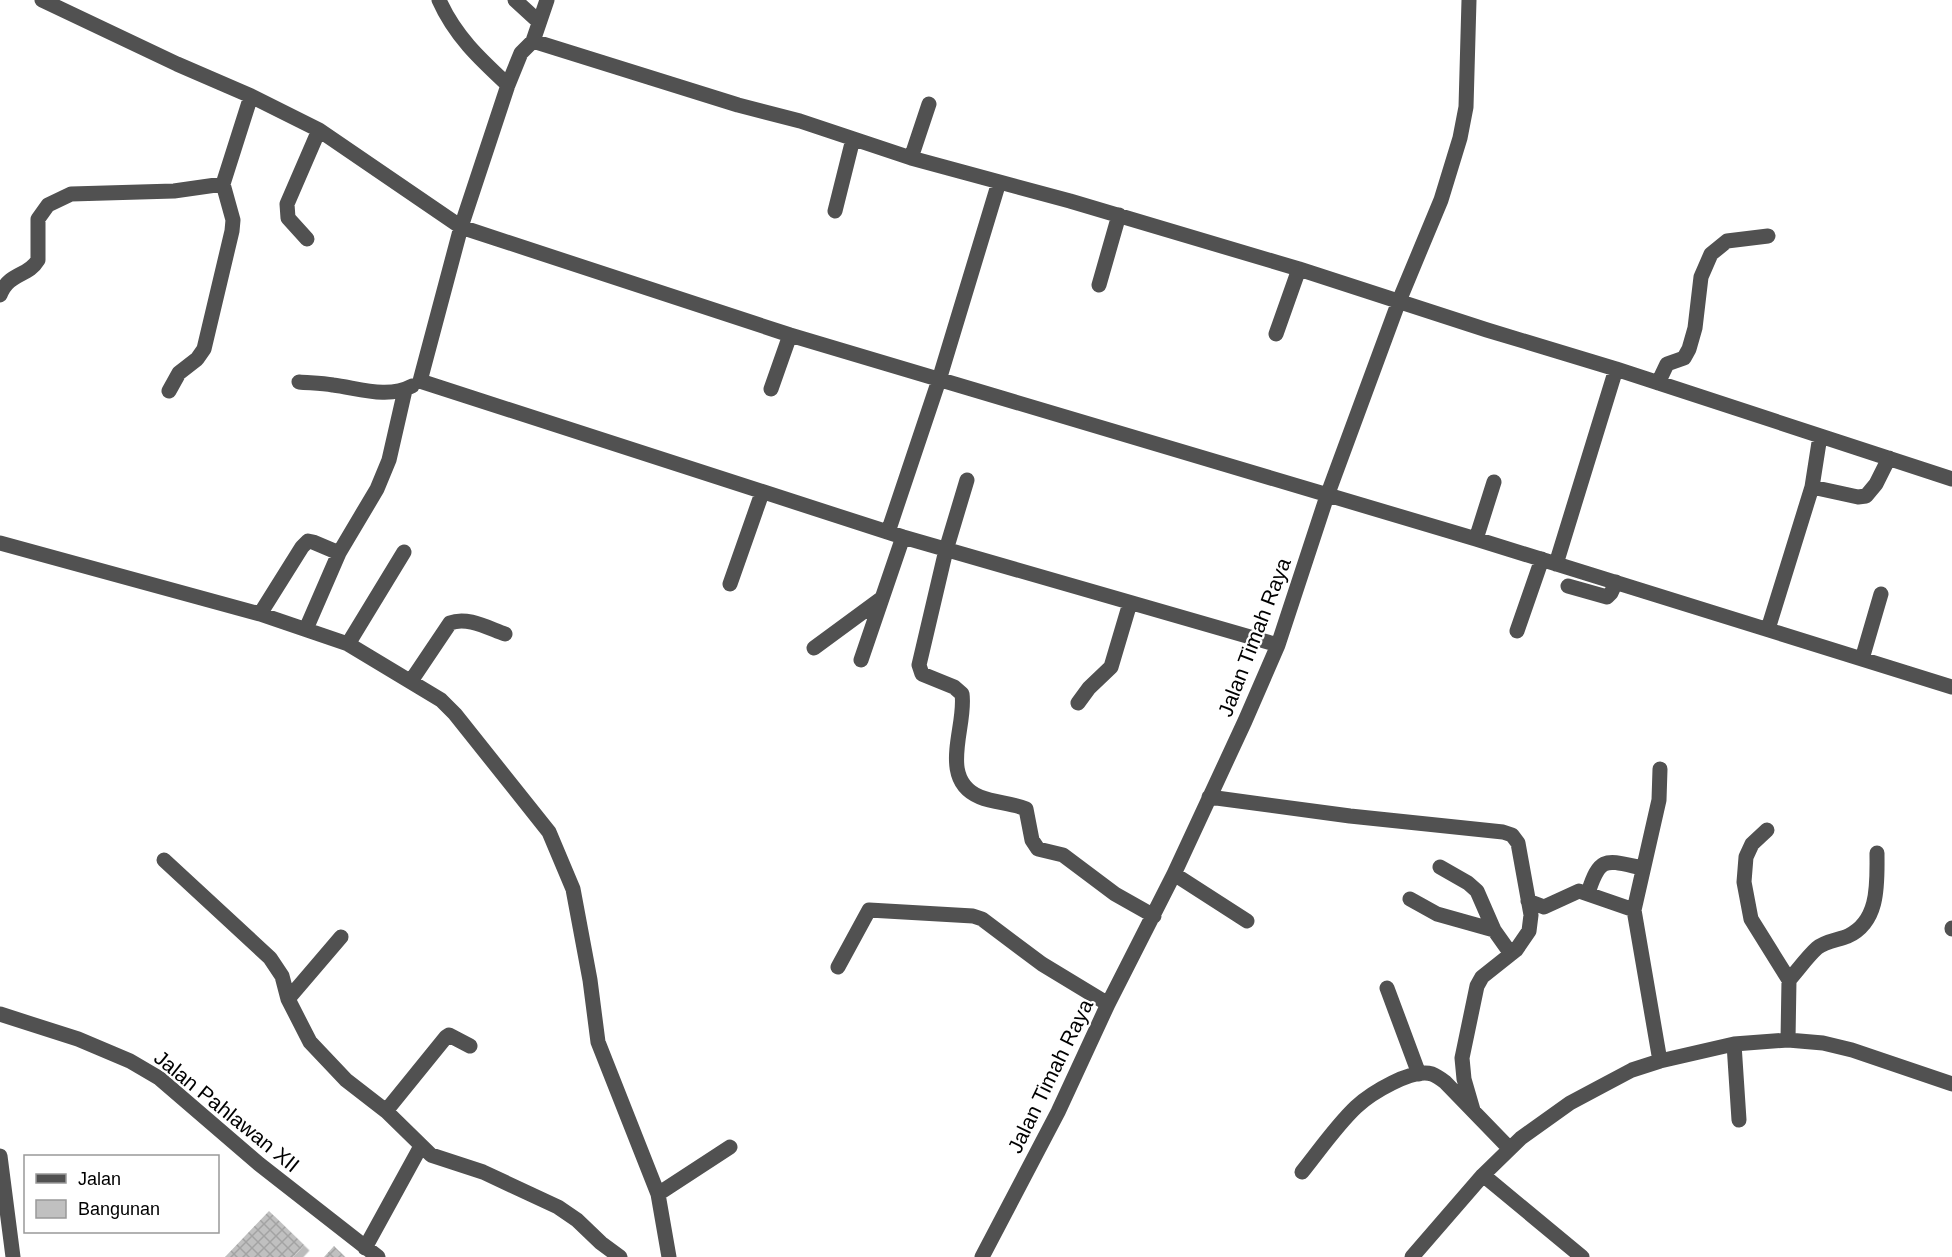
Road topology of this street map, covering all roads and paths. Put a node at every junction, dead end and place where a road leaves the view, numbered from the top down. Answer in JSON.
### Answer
{"nodes":[{"id":1,"x":42,"y":0,"type":"edge"},
{"id":2,"x":439,"y":0,"type":"edge"},
{"id":3,"x":515,"y":0,"type":"edge"},
{"id":4,"x":547,"y":0,"type":"edge"},
{"id":5,"x":1469,"y":0,"type":"edge"},
{"id":6,"x":539,"y":22,"type":"junction"},
{"id":7,"x":532,"y":41,"type":"junction"},
{"id":8,"x":508,"y":85,"type":"junction"},
{"id":9,"x":251,"y":96,"type":"junction"},
{"id":10,"x":929,"y":104,"type":"dead end"},
{"id":11,"x":319,"y":130,"type":"junction"},
{"id":12,"x":853,"y":139,"type":"junction"},
{"id":13,"x":911,"y":158,"type":"junction"},
{"id":14,"x":999,"y":182,"type":"junction"},
{"id":15,"x":223,"y":184,"type":"junction"},
{"id":16,"x":835,"y":211,"type":"dead end"},
{"id":17,"x":1119,"y":215,"type":"junction"},
{"id":18,"x":461,"y":227,"type":"junction"},
{"id":19,"x":1768,"y":236,"type":"dead end"},
{"id":20,"x":307,"y":240,"type":"dead end"},
{"id":21,"x":1299,"y":269,"type":"junction"},
{"id":22,"x":1099,"y":285,"type":"dead end"},
{"id":23,"x":0,"y":295,"type":"edge"},
{"id":24,"x":1400,"y":301,"type":"junction"},
{"id":25,"x":1276,"y":334,"type":"dead end"},
{"id":26,"x":790,"y":335,"type":"junction"},
{"id":27,"x":1616,"y":369,"type":"junction"},
{"id":28,"x":939,"y":380,"type":"junction"},
{"id":29,"x":420,"y":381,"type":"junction"},
{"id":30,"x":299,"y":382,"type":"dead end"},
{"id":31,"x":1658,"y":383,"type":"junction"},
{"id":32,"x":771,"y":389,"type":"dead end"},
{"id":33,"x":405,"y":390,"type":"junction"},
{"id":34,"x":169,"y":391,"type":"dead end"},
{"id":35,"x":1820,"y":436,"type":"junction"},
{"id":36,"x":1889,"y":458,"type":"junction"},
{"id":37,"x":1952,"y":479,"type":"edge"},
{"id":38,"x":967,"y":480,"type":"dead end"},
{"id":39,"x":1494,"y":482,"type":"dead end"},
{"id":40,"x":1812,"y":488,"type":"junction"},
{"id":41,"x":762,"y":493,"type":"junction"},
{"id":42,"x":1327,"y":496,"type":"junction"},
{"id":43,"x":888,"y":532,"type":"junction"},
{"id":44,"x":903,"y":537,"type":"junction"},
{"id":45,"x":1476,"y":539,"type":"junction"},
{"id":46,"x":0,"y":543,"type":"edge"},
{"id":47,"x":946,"y":550,"type":"junction"},
{"id":48,"x":404,"y":552,"type":"dead end"},
{"id":49,"x":339,"y":553,"type":"junction"},
{"id":50,"x":1549,"y":562,"type":"junction"},
{"id":51,"x":1616,"y":582,"type":"junction"},
{"id":52,"x":730,"y":584,"type":"dead end"},
{"id":53,"x":1568,"y":586,"type":"dead end"},
{"id":54,"x":1881,"y":594,"type":"dead end"},
{"id":55,"x":882,"y":598,"type":"junction"},
{"id":56,"x":1130,"y":603,"type":"junction"},
{"id":57,"x":260,"y":614,"type":"junction"},
{"id":58,"x":306,"y":629,"type":"junction"},
{"id":59,"x":1768,"y":629,"type":"junction"},
{"id":60,"x":1517,"y":631,"type":"dead end"},
{"id":61,"x":505,"y":634,"type":"dead end"},
{"id":62,"x":348,"y":644,"type":"junction"},
{"id":63,"x":1278,"y":645,"type":"junction"},
{"id":64,"x":814,"y":648,"type":"dead end"},
{"id":65,"x":1862,"y":659,"type":"junction"},
{"id":66,"x":861,"y":660,"type":"dead end"},
{"id":67,"x":411,"y":681,"type":"junction"},
{"id":68,"x":1952,"y":687,"type":"edge"},
{"id":69,"x":1078,"y":703,"type":"dead end"},
{"id":70,"x":1660,"y":769,"type":"dead end"},
{"id":71,"x":1209,"y":797,"type":"junction"},
{"id":72,"x":1767,"y":830,"type":"dead end"},
{"id":73,"x":1877,"y":853,"type":"dead end"},
{"id":74,"x":164,"y":860,"type":"dead end"},
{"id":75,"x":1440,"y":867,"type":"dead end"},
{"id":76,"x":1642,"y":868,"type":"junction"},
{"id":77,"x":1174,"y":874,"type":"junction"},
{"id":78,"x":1588,"y":893,"type":"junction"},
{"id":79,"x":1410,"y":900,"type":"dead end"},
{"id":80,"x":1528,"y":901,"type":"junction"},
{"id":81,"x":1634,"y":910,"type":"junction"},
{"id":82,"x":1154,"y":916,"type":"junction"},
{"id":83,"x":1247,"y":921,"type":"dead end"},
{"id":84,"x":1494,"y":930,"type":"junction"},
{"id":85,"x":341,"y":937,"type":"dead end"},
{"id":86,"x":1511,"y":954,"type":"junction"},
{"id":87,"x":838,"y":967,"type":"dead end"},
{"id":88,"x":1789,"y":980,"type":"junction"},
{"id":89,"x":1387,"y":988,"type":"dead end"},
{"id":90,"x":288,"y":999,"type":"junction"},
{"id":91,"x":1108,"y":1004,"type":"junction"},
{"id":92,"x":0,"y":1014,"type":"edge"},
{"id":93,"x":1788,"y":1040,"type":"junction"},
{"id":94,"x":1734,"y":1044,"type":"junction"},
{"id":95,"x":470,"y":1047,"type":"dead end"},
{"id":96,"x":1660,"y":1061,"type":"junction"},
{"id":97,"x":1419,"y":1074,"type":"junction"},
{"id":98,"x":1952,"y":1084,"type":"edge"},
{"id":99,"x":1473,"y":1110,"type":"junction"},
{"id":100,"x":386,"y":1111,"type":"junction"},
{"id":101,"x":1739,"y":1120,"type":"dead end"},
{"id":102,"x":421,"y":1146,"type":"junction"},
{"id":103,"x":730,"y":1147,"type":"dead end"},
{"id":104,"x":1509,"y":1148,"type":"junction"},
{"id":105,"x":0,"y":1156,"type":"edge"},
{"id":106,"x":1302,"y":1172,"type":"dead end"},
{"id":107,"x":1483,"y":1175,"type":"junction"},
{"id":108,"x":658,"y":1194,"type":"junction"},
{"id":109,"x":365,"y":1248,"type":"junction"},
{"id":110,"x":13,"y":1257,"type":"edge"},
{"id":111,"x":378,"y":1257,"type":"edge"},
{"id":112,"x":620,"y":1257,"type":"edge"},
{"id":113,"x":669,"y":1257,"type":"edge"},
{"id":114,"x":982,"y":1257,"type":"edge"},
{"id":115,"x":1412,"y":1257,"type":"edge"},
{"id":116,"x":1582,"y":1257,"type":"edge"}],
"edges":[{"from":1,"to":9,"type":"street"},
{"from":2,"to":8,"type":"street"},
{"from":3,"to":6,"type":"street"},
{"from":4,"to":6,"type":"street"},
{"from":5,"to":24,"type":"street","name":"Jalan Timah Raya"},
{"from":6,"to":7,"type":"street"},
{"from":7,"to":8,"type":"street"},
{"from":7,"to":12,"type":"street"},
{"from":8,"to":18,"type":"street"},
{"from":9,"to":11,"type":"street"},
{"from":9,"to":15,"type":"street"},
{"from":10,"to":13,"type":"street"},
{"from":11,"to":18,"type":"street"},
{"from":11,"to":20,"type":"street"},
{"from":12,"to":13,"type":"street"},
{"from":12,"to":16,"type":"street"},
{"from":13,"to":14,"type":"street"},
{"from":14,"to":17,"type":"street"},
{"from":14,"to":28,"type":"street"},
{"from":15,"to":23,"type":"street"},
{"from":15,"to":34,"type":"street"},
{"from":17,"to":21,"type":"street"},
{"from":17,"to":22,"type":"street"},
{"from":18,"to":26,"type":"street"},
{"from":18,"to":29,"type":"street"},
{"from":19,"to":31,"type":"street"},
{"from":21,"to":24,"type":"street"},
{"from":21,"to":25,"type":"street"},
{"from":24,"to":27,"type":"street"},
{"from":24,"to":42,"type":"street","name":"Jalan Timah Raya"},
{"from":26,"to":28,"type":"street"},
{"from":26,"to":32,"type":"street"},
{"from":27,"to":31,"type":"street"},
{"from":27,"to":50,"type":"street"},
{"from":28,"to":42,"type":"street"},
{"from":28,"to":43,"type":"street"},
{"from":29,"to":33,"type":"street"},
{"from":29,"to":41,"type":"street"},
{"from":30,"to":33,"type":"street"},
{"from":31,"to":35,"type":"street"},
{"from":33,"to":49,"type":"street"},
{"from":35,"to":36,"type":"street"},
{"from":35,"to":40,"type":"street"},
{"from":36,"to":37,"type":"street"},
{"from":36,"to":40,"type":"street"},
{"from":38,"to":47,"type":"street"},
{"from":39,"to":45,"type":"street"},
{"from":40,"to":59,"type":"street"},
{"from":41,"to":43,"type":"street"},
{"from":41,"to":52,"type":"street"},
{"from":42,"to":45,"type":"street"},
{"from":42,"to":63,"type":"street","name":"Jalan Timah Raya"},
{"from":43,"to":44,"type":"street"},
{"from":44,"to":47,"type":"street"},
{"from":44,"to":55,"type":"street"},
{"from":45,"to":50,"type":"street"},
{"from":46,"to":57,"type":"street"},
{"from":47,"to":56,"type":"street"},
{"from":47,"to":82,"type":"street"},
{"from":48,"to":62,"type":"street"},
{"from":49,"to":57,"type":"street"},
{"from":49,"to":58,"type":"street"},
{"from":50,"to":51,"type":"street"},
{"from":50,"to":60,"type":"street"},
{"from":51,"to":53,"type":"street"},
{"from":51,"to":59,"type":"street"},
{"from":54,"to":65,"type":"street"},
{"from":55,"to":64,"type":"street"},
{"from":55,"to":66,"type":"street"},
{"from":56,"to":63,"type":"street"},
{"from":56,"to":69,"type":"street"},
{"from":57,"to":58,"type":"street"},
{"from":58,"to":62,"type":"street"},
{"from":59,"to":65,"type":"street"},
{"from":61,"to":67,"type":"street"},
{"from":62,"to":67,"type":"street"},
{"from":63,"to":71,"type":"street","name":"Jalan Timah Raya"},
{"from":65,"to":68,"type":"street"},
{"from":67,"to":108,"type":"street"},
{"from":70,"to":76,"type":"street"},
{"from":71,"to":77,"type":"street","name":"Jalan Timah Raya"},
{"from":71,"to":80,"type":"street"},
{"from":72,"to":88,"type":"street"},
{"from":73,"to":88,"type":"street"},
{"from":74,"to":90,"type":"street"},
{"from":75,"to":84,"type":"street"},
{"from":76,"to":78,"type":"street"},
{"from":76,"to":81,"type":"street"},
{"from":77,"to":82,"type":"street","name":"Jalan Timah Raya"},
{"from":77,"to":83,"type":"street"},
{"from":78,"to":80,"type":"street"},
{"from":78,"to":81,"type":"street"},
{"from":79,"to":84,"type":"street"},
{"from":80,"to":86,"type":"street"},
{"from":81,"to":96,"type":"street"},
{"from":82,"to":91,"type":"street","name":"Jalan Timah Raya"},
{"from":84,"to":86,"type":"street"},
{"from":85,"to":90,"type":"street"},
{"from":86,"to":99,"type":"street"},
{"from":87,"to":91,"type":"street"},
{"from":88,"to":93,"type":"street"},
{"from":89,"to":97,"type":"street"},
{"from":90,"to":100,"type":"street"},
{"from":91,"to":114,"type":"street","name":"Jalan Timah Raya"},
{"from":92,"to":109,"type":"street","name":"Jalan Pahlawan XII"},
{"from":93,"to":94,"type":"street"},
{"from":93,"to":98,"type":"street"},
{"from":94,"to":96,"type":"street"},
{"from":94,"to":101,"type":"street"},
{"from":95,"to":100,"type":"street"},
{"from":96,"to":104,"type":"street"},
{"from":97,"to":99,"type":"street"},
{"from":97,"to":106,"type":"street"},
{"from":99,"to":104,"type":"street"},
{"from":100,"to":102,"type":"street"},
{"from":102,"to":109,"type":"street"},
{"from":102,"to":112,"type":"street"},
{"from":103,"to":108,"type":"street"},
{"from":104,"to":107,"type":"street"},
{"from":105,"to":110,"type":"street"},
{"from":107,"to":115,"type":"street"},
{"from":107,"to":116,"type":"street"},
{"from":108,"to":113,"type":"street"},
{"from":109,"to":111,"type":"street","name":"Jalan Pahlawan XII"}]}
